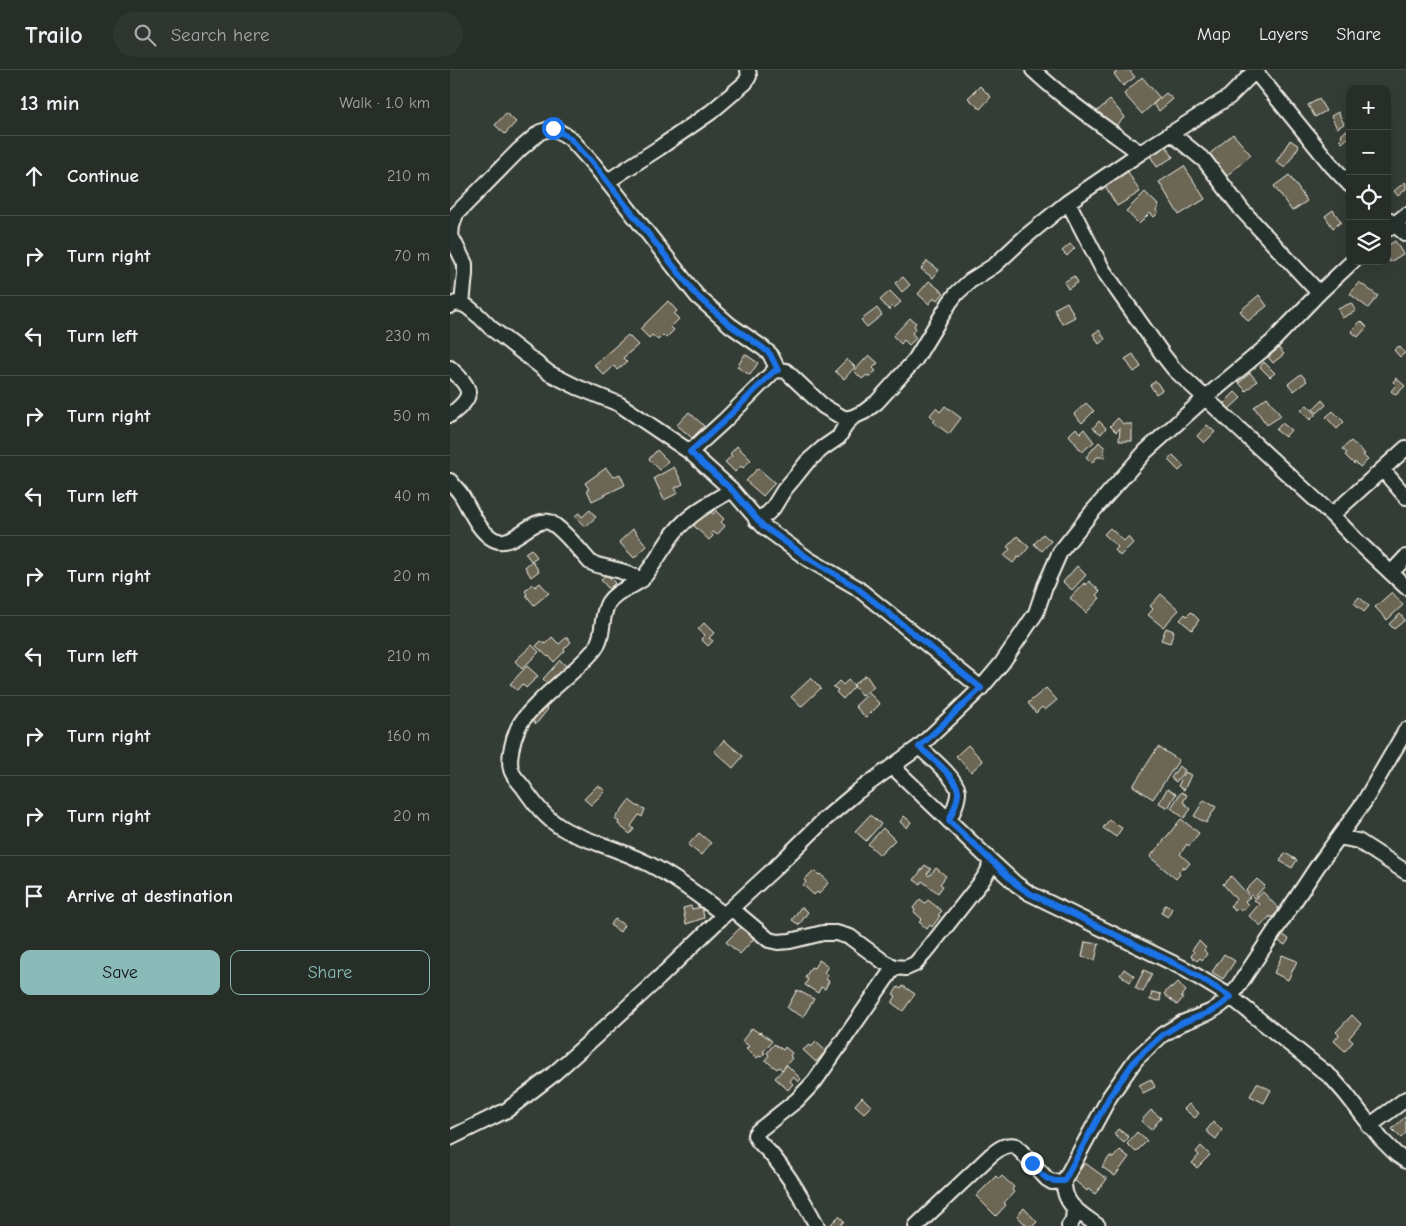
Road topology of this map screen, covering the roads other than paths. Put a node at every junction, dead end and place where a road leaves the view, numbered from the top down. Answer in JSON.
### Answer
{"nodes":[{"id":1,"x":748,"y":70,"type":"edge"},
{"id":2,"x":1033,"y":70,"type":"edge"},
{"id":3,"x":1255,"y":71,"type":"edge"},
{"id":4,"x":1171,"y":133,"type":"junction"},
{"id":5,"x":1140,"y":153,"type":"junction"},
{"id":6,"x":608,"y":181,"type":"junction"},
{"id":7,"x":1346,"y":181,"type":"edge"},
{"id":8,"x":1068,"y":202,"type":"junction"},
{"id":9,"x":1406,"y":215,"type":"edge"},
{"id":10,"x":1391,"y":223,"type":"edge"},
{"id":11,"x":1391,"y":225,"type":"edge"},
{"id":12,"x":1406,"y":234,"type":"edge"},
{"id":13,"x":1349,"y":265,"type":"edge"},
{"id":14,"x":1319,"y":293,"type":"junction"},
{"id":15,"x":456,"y":305,"type":"edge"},
{"id":16,"x":450,"y":368,"type":"edge"},
{"id":17,"x":778,"y":370,"type":"junction"},
{"id":18,"x":1206,"y":398,"type":"junction"},
{"id":19,"x":450,"y":415,"type":"edge"},
{"id":20,"x":854,"y":417,"type":"junction"},
{"id":21,"x":1406,"y":448,"type":"edge"},
{"id":22,"x":690,"y":452,"type":"junction"},
{"id":23,"x":1382,"y":470,"type":"junction"},
{"id":24,"x":450,"y":481,"type":"edge"},
{"id":25,"x":732,"y":490,"type":"junction"},
{"id":26,"x":1406,"y":497,"type":"edge"},
{"id":27,"x":1332,"y":515,"type":"junction"},
{"id":28,"x":756,"y":520,"type":"junction"},
{"id":29,"x":1406,"y":557,"type":"edge"},
{"id":30,"x":1391,"y":573,"type":"junction"},
{"id":31,"x":642,"y":580,"type":"junction"},
{"id":32,"x":1406,"y":587,"type":"edge"},
{"id":33,"x":981,"y":688,"type":"junction"},
{"id":34,"x":1406,"y":730,"type":"edge"},
{"id":35,"x":919,"y":747,"type":"junction"},
{"id":36,"x":892,"y":767,"type":"junction"},
{"id":37,"x":949,"y":821,"type":"junction"},
{"id":38,"x":1351,"y":821,"type":"junction"},
{"id":39,"x":1339,"y":837,"type":"junction"},
{"id":40,"x":1358,"y":841,"type":"junction"},
{"id":41,"x":990,"y":860,"type":"junction"},
{"id":42,"x":1406,"y":872,"type":"edge"},
{"id":43,"x":728,"y":912,"type":"junction"},
{"id":44,"x":894,"y":968,"type":"junction"},
{"id":45,"x":1231,"y":997,"type":"junction"},
{"id":46,"x":1406,"y":1099,"type":"edge"},
{"id":47,"x":1370,"y":1126,"type":"junction"},
{"id":48,"x":451,"y":1138,"type":"edge"},
{"id":49,"x":1406,"y":1161,"type":"edge"},
{"id":50,"x":1064,"y":1181,"type":"junction"},
{"id":51,"x":1074,"y":1209,"type":"junction"},
{"id":52,"x":817,"y":1226,"type":"edge"},
{"id":53,"x":916,"y":1226,"type":"edge"},
{"id":54,"x":1069,"y":1226,"type":"edge"},
{"id":55,"x":1098,"y":1226,"type":"edge"}],
"edges":[{"from":1,"to":6,"type":"street"},
{"from":2,"to":5,"type":"street"},
{"from":3,"to":4,"type":"street"},
{"from":3,"to":7,"type":"street"},
{"from":4,"to":5,"type":"street"},
{"from":4,"to":14,"type":"street"},
{"from":5,"to":8,"type":"street"},
{"from":6,"to":15,"type":"street"},
{"from":6,"to":17,"type":"street"},
{"from":8,"to":18,"type":"street"},
{"from":8,"to":20,"type":"street"},
{"from":9,"to":10,"type":"street"},
{"from":11,"to":12,"type":"street"},
{"from":13,"to":14,"type":"street"},
{"from":14,"to":18,"type":"street"},
{"from":15,"to":22,"type":"street"},
{"from":16,"to":19,"type":"street"},
{"from":17,"to":20,"type":"street"},
{"from":17,"to":22,"type":"street"},
{"from":18,"to":27,"type":"street"},
{"from":18,"to":33,"type":"street"},
{"from":20,"to":28,"type":"street"},
{"from":21,"to":23,"type":"street"},
{"from":22,"to":25,"type":"street"},
{"from":23,"to":26,"type":"street"},
{"from":23,"to":27,"type":"street"},
{"from":24,"to":31,"type":"street"},
{"from":25,"to":28,"type":"street"},
{"from":25,"to":31,"type":"street"},
{"from":27,"to":30,"type":"street"},
{"from":28,"to":33,"type":"street"},
{"from":29,"to":30,"type":"street"},
{"from":30,"to":32,"type":"street"},
{"from":31,"to":43,"type":"street"},
{"from":33,"to":35,"type":"street"},
{"from":34,"to":38,"type":"street"},
{"from":35,"to":36,"type":"street"},
{"from":35,"to":37,"type":"street"},
{"from":36,"to":37,"type":"street"},
{"from":36,"to":43,"type":"street"},
{"from":37,"to":41,"type":"street"},
{"from":38,"to":39,"type":"street"},
{"from":38,"to":40,"type":"street"},
{"from":39,"to":40,"type":"street"},
{"from":39,"to":45,"type":"street"},
{"from":40,"to":42,"type":"street"},
{"from":41,"to":44,"type":"street"},
{"from":41,"to":45,"type":"street"},
{"from":43,"to":44,"type":"street"},
{"from":43,"to":48,"type":"street"},
{"from":44,"to":52,"type":"street"},
{"from":45,"to":47,"type":"street"},
{"from":45,"to":50,"type":"street"},
{"from":46,"to":47,"type":"street"},
{"from":47,"to":49,"type":"street"},
{"from":50,"to":51,"type":"street"},
{"from":50,"to":53,"type":"street"},
{"from":51,"to":54,"type":"street"},
{"from":51,"to":55,"type":"street"}]}
